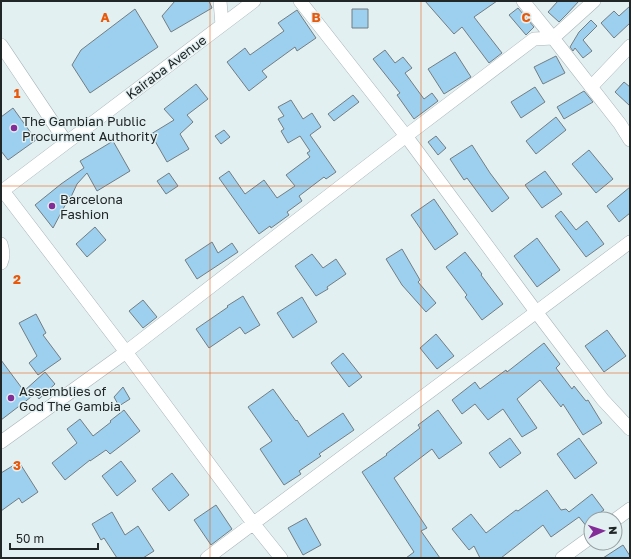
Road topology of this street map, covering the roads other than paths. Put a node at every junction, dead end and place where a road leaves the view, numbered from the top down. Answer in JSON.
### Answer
{"nodes":[{"id":1,"x":220,"y":1,"type":"edge"},
{"id":2,"x":254,"y":1,"type":"edge"},
{"id":3,"x":300,"y":1,"type":"edge"},
{"id":4,"x":522,"y":1,"type":"edge"},
{"id":5,"x":594,"y":1,"type":"edge"},
{"id":6,"x":222,"y":25,"type":"junction"},
{"id":7,"x":553,"y":38,"type":"junction"},
{"id":8,"x":1,"y":45,"type":"edge"},
{"id":9,"x":630,"y":46,"type":"edge"},
{"id":10,"x":591,"y":87,"type":"junction"},
{"id":11,"x":406,"y":136,"type":"junction"},
{"id":12,"x":629,"y":136,"type":"edge"},
{"id":13,"x":66,"y":142,"type":"junction"},
{"id":14,"x":2,"y":191,"type":"edge"},
{"id":15,"x":630,"y":242,"type":"edge"},
{"id":16,"x":1,"y":244,"type":"edge"},
{"id":17,"x":1,"y":263,"type":"edge"},
{"id":18,"x":537,"y":312,"type":"junction"},
{"id":19,"x":126,"y":352,"type":"junction"},
{"id":20,"x":630,"y":429,"type":"edge"},
{"id":21,"x":1,"y":442,"type":"edge"},
{"id":22,"x":253,"y":523,"type":"junction"},
{"id":23,"x":583,"y":543,"type":"edge"},
{"id":24,"x":208,"y":558,"type":"edge"},
{"id":25,"x":280,"y":558,"type":"edge"},
{"id":26,"x":562,"y":558,"type":"edge"}],
"edges":[{"from":1,"to":6,"type":"street"},
{"from":2,"to":6,"type":"street","name":"Kairaba Avenue"},
{"from":3,"to":11,"type":"street"},
{"from":4,"to":7,"type":"street"},
{"from":5,"to":7,"type":"street"},
{"from":6,"to":13,"type":"street","name":"Kairaba Avenue"},
{"from":7,"to":10,"type":"street"},
{"from":7,"to":11,"type":"street"},
{"from":8,"to":13,"type":"street"},
{"from":9,"to":10,"type":"street"},
{"from":10,"to":12,"type":"street"},
{"from":11,"to":18,"type":"street"},
{"from":11,"to":19,"type":"street"},
{"from":13,"to":14,"type":"street","name":"Kairaba Avenue"},
{"from":14,"to":19,"type":"street"},
{"from":15,"to":18,"type":"street"},
{"from":16,"to":17,"type":"street"},
{"from":18,"to":20,"type":"street"},
{"from":18,"to":22,"type":"street"},
{"from":19,"to":21,"type":"street"},
{"from":19,"to":22,"type":"street"},
{"from":22,"to":24,"type":"street"},
{"from":22,"to":25,"type":"street"},
{"from":23,"to":26,"type":"street"}]}
